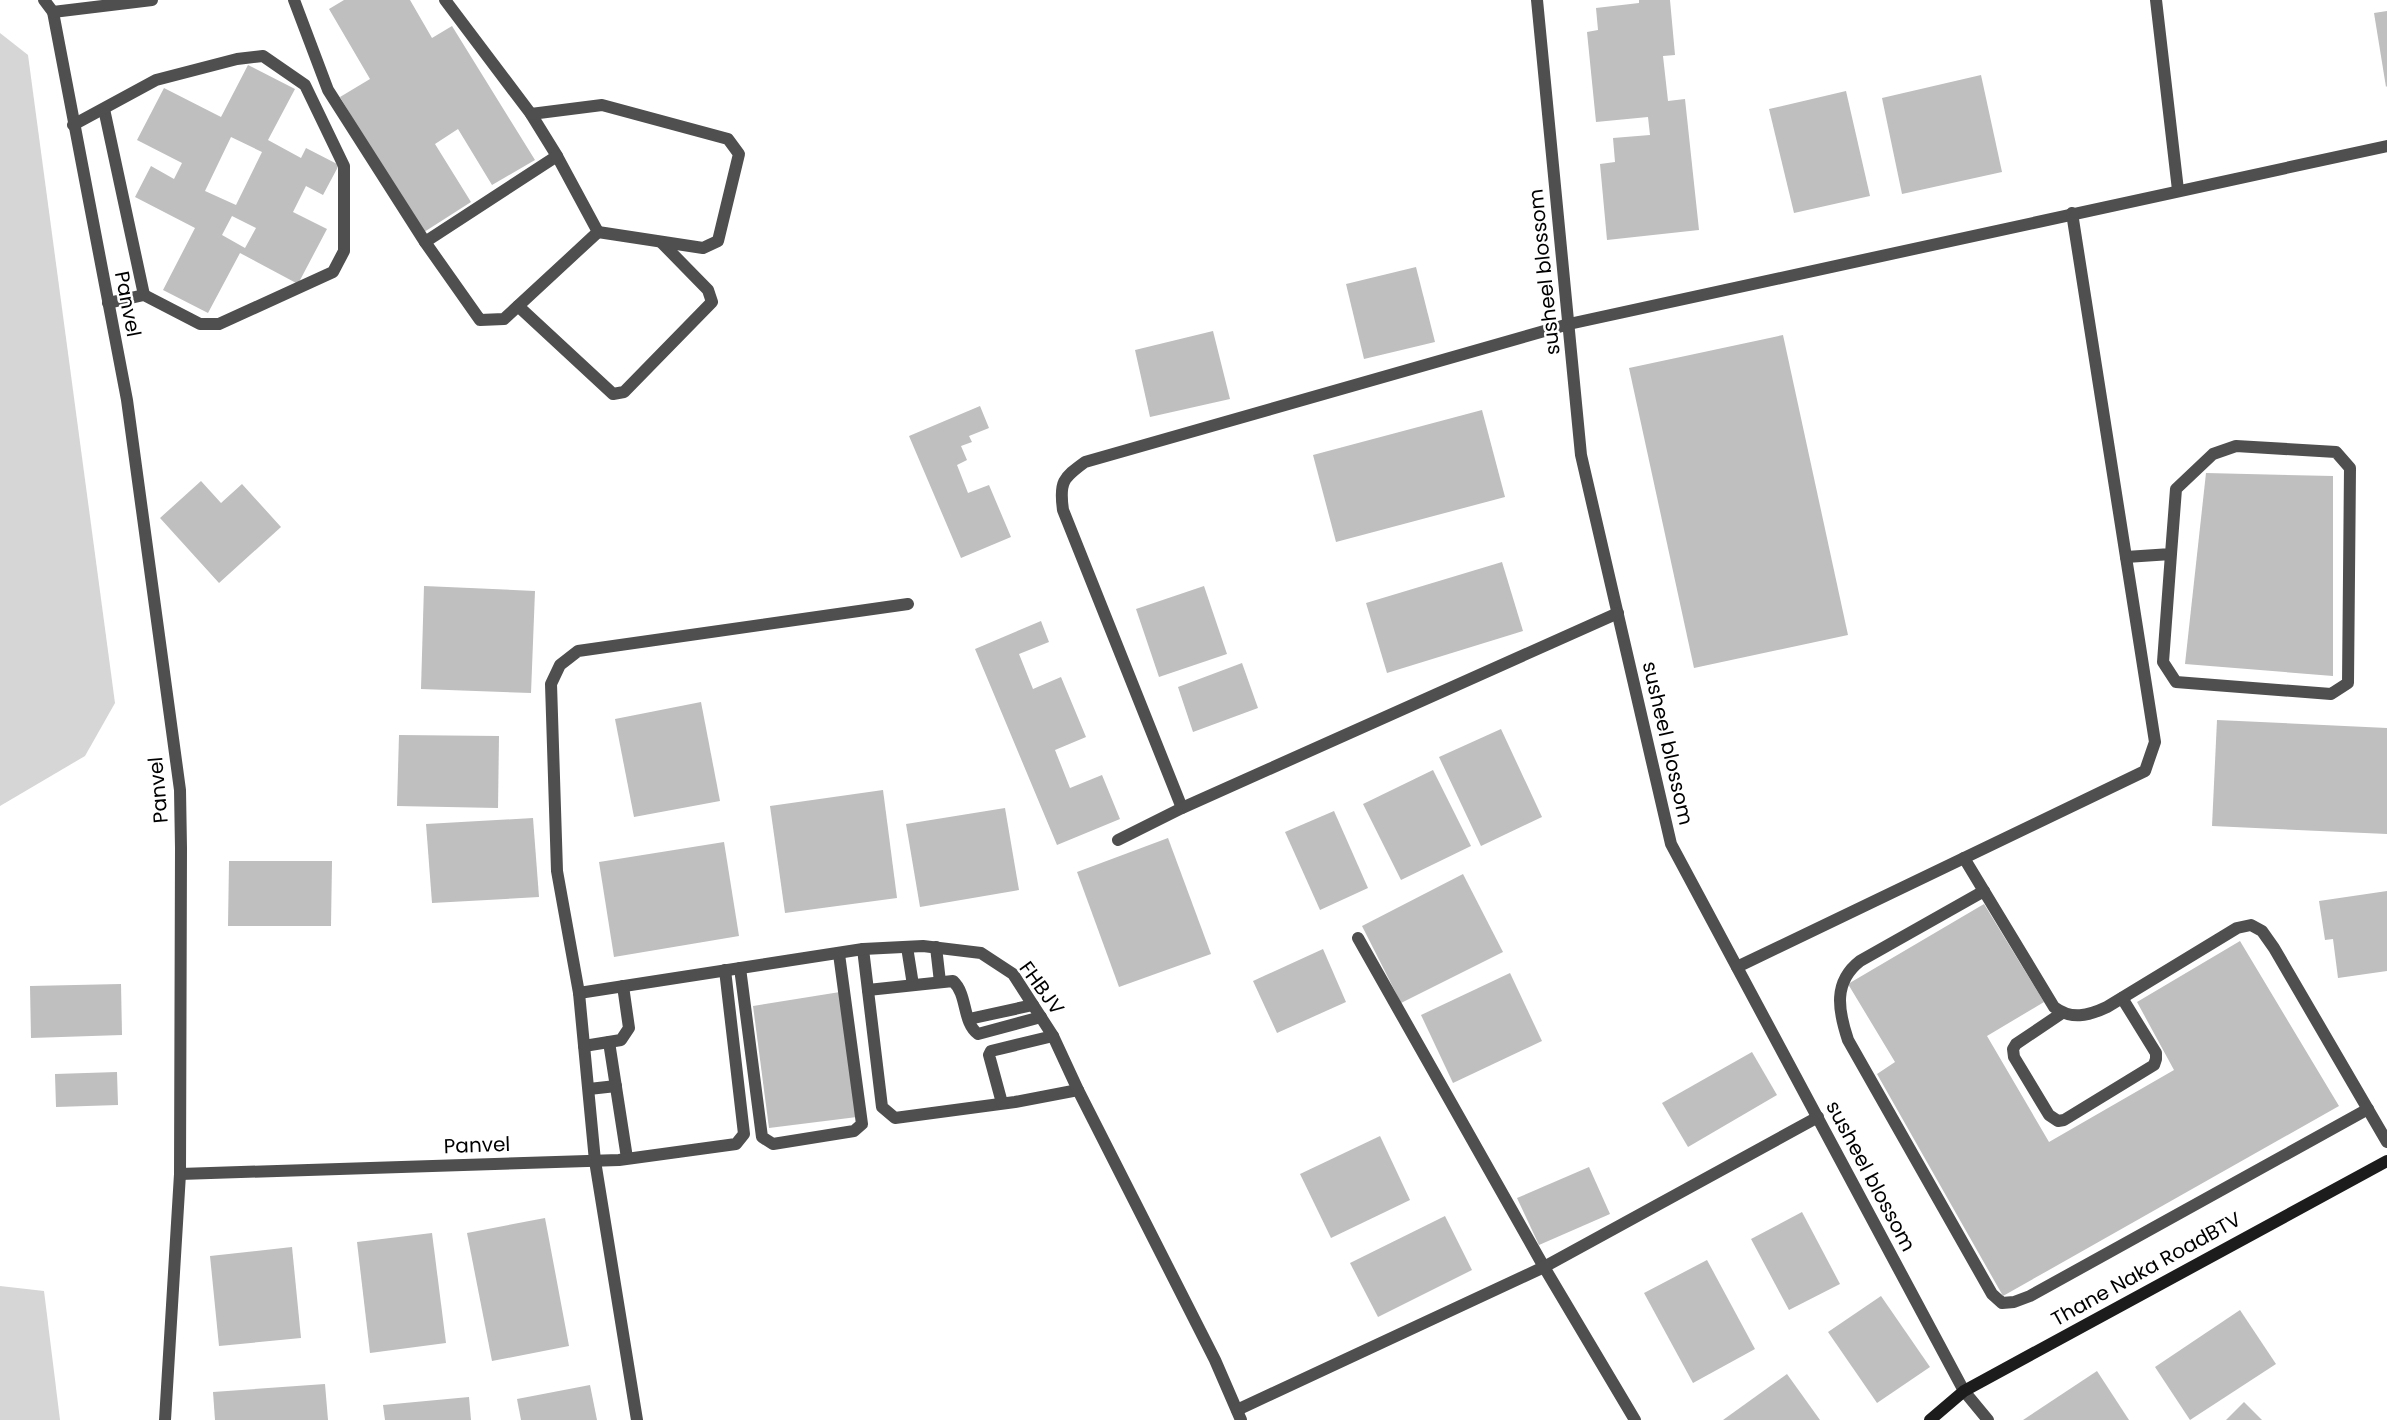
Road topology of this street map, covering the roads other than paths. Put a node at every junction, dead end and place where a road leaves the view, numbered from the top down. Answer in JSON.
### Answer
{"nodes":[{"id":1,"x":44,"y":0,"type":"edge"},
{"id":2,"x":152,"y":0,"type":"edge"},
{"id":3,"x":294,"y":0,"type":"edge"},
{"id":4,"x":445,"y":0,"type":"edge"},
{"id":5,"x":1537,"y":0,"type":"edge"},
{"id":6,"x":2156,"y":0,"type":"edge"},
{"id":7,"x":53,"y":12,"type":"junction"},
{"id":8,"x":104,"y":109,"type":"junction"},
{"id":9,"x":531,"y":114,"type":"junction"},
{"id":10,"x":73,"y":126,"type":"junction"},
{"id":11,"x":2387,"y":146,"type":"edge"},
{"id":12,"x":557,"y":156,"type":"junction"},
{"id":13,"x":2178,"y":190,"type":"junction"},
{"id":14,"x":2072,"y":213,"type":"junction"},
{"id":15,"x":598,"y":232,"type":"junction"},
{"id":16,"x":424,"y":242,"type":"junction"},
{"id":17,"x":661,"y":242,"type":"junction"},
{"id":18,"x":144,"y":295,"type":"junction"},
{"id":19,"x":108,"y":303,"type":"junction"},
{"id":20,"x":518,"y":306,"type":"junction"},
{"id":21,"x":1569,"y":324,"type":"junction"},
{"id":22,"x":2171,"y":554,"type":"junction"},
{"id":23,"x":2126,"y":557,"type":"junction"},
{"id":24,"x":908,"y":604,"type":"dead end"},
{"id":25,"x":1618,"y":613,"type":"junction"},
{"id":26,"x":1182,"y":808,"type":"junction"},
{"id":27,"x":1118,"y":840,"type":"dead end"},
{"id":28,"x":1964,"y":858,"type":"junction"},
{"id":29,"x":1984,"y":891,"type":"junction"},
{"id":30,"x":1358,"y":938,"type":"dead end"},
{"id":31,"x":907,"y":947,"type":"junction"},
{"id":32,"x":936,"y":947,"type":"junction"},
{"id":33,"x":863,"y":949,"type":"junction"},
{"id":34,"x":839,"y":954,"type":"junction"},
{"id":35,"x":1737,"y":966,"type":"junction"},
{"id":36,"x":740,"y":969,"type":"junction"},
{"id":37,"x":725,"y":970,"type":"junction"},
{"id":38,"x":939,"y":982,"type":"junction"},
{"id":39,"x":913,"y":985,"type":"junction"},
{"id":40,"x":623,"y":986,"type":"junction"},
{"id":41,"x":868,"y":990,"type":"junction"},
{"id":42,"x":579,"y":993,"type":"junction"},
{"id":43,"x":2122,"y":998,"type":"junction"},
{"id":44,"x":1033,"y":1005,"type":"junction"},
{"id":45,"x":2062,"y":1013,"type":"junction"},
{"id":46,"x":1041,"y":1017,"type":"junction"},
{"id":47,"x":969,"y":1019,"type":"junction"},
{"id":48,"x":1053,"y":1036,"type":"junction"},
{"id":49,"x":609,"y":1042,"type":"junction"},
{"id":50,"x":584,"y":1046,"type":"junction"},
{"id":51,"x":616,"y":1086,"type":"junction"},
{"id":52,"x":589,"y":1089,"type":"junction"},
{"id":53,"x":1078,"y":1090,"type":"junction"},
{"id":54,"x":1002,"y":1103,"type":"junction"},
{"id":55,"x":2368,"y":1109,"type":"junction"},
{"id":56,"x":1818,"y":1117,"type":"junction"},
{"id":57,"x":2387,"y":1142,"type":"edge"},
{"id":58,"x":627,"y":1158,"type":"junction"},
{"id":59,"x":595,"y":1161,"type":"junction"},
{"id":60,"x":2387,"y":1161,"type":"edge"},
{"id":61,"x":180,"y":1174,"type":"junction"},
{"id":62,"x":1544,"y":1267,"type":"junction"},
{"id":63,"x":1964,"y":1391,"type":"junction"},
{"id":64,"x":1239,"y":1415,"type":"edge"},
{"id":65,"x":165,"y":1420,"type":"edge"},
{"id":66,"x":637,"y":1420,"type":"edge"},
{"id":67,"x":1635,"y":1420,"type":"edge"},
{"id":68,"x":1930,"y":1420,"type":"edge"},
{"id":69,"x":1988,"y":1420,"type":"edge"}],
"edges":[{"from":1,"to":7,"type":"street","name":"Panvel"},
{"from":2,"to":7,"type":"street"},
{"from":3,"to":16,"type":"street"},
{"from":4,"to":9,"type":"street"},
{"from":5,"to":21,"type":"street","name":"susheel blossom"},
{"from":6,"to":13,"type":"street"},
{"from":7,"to":10,"type":"street","name":"Panvel"},
{"from":8,"to":10,"type":"street"},
{"from":8,"to":18,"type":"street"},
{"from":8,"to":18,"type":"street"},
{"from":9,"to":12,"type":"street"},
{"from":9,"to":17,"type":"street"},
{"from":10,"to":19,"type":"street","name":"Panvel"},
{"from":11,"to":13,"type":"street"},
{"from":12,"to":15,"type":"street"},
{"from":12,"to":16,"type":"street"},
{"from":13,"to":14,"type":"street"},
{"from":14,"to":21,"type":"street"},
{"from":14,"to":23,"type":"street"},
{"from":15,"to":17,"type":"street"},
{"from":15,"to":20,"type":"street"},
{"from":16,"to":20,"type":"street"},
{"from":17,"to":20,"type":"street"},
{"from":18,"to":19,"type":"street"},
{"from":19,"to":61,"type":"street","name":"Panvel"},
{"from":21,"to":25,"type":"street","name":"susheel blossom"},
{"from":21,"to":26,"type":"street"},
{"from":22,"to":22,"type":"street"},
{"from":22,"to":23,"type":"street"},
{"from":23,"to":28,"type":"street"},
{"from":24,"to":42,"type":"street"},
{"from":25,"to":26,"type":"street"},
{"from":25,"to":35,"type":"street","name":"susheel blossom"},
{"from":26,"to":27,"type":"street"},
{"from":28,"to":29,"type":"street"},
{"from":28,"to":35,"type":"street"},
{"from":29,"to":45,"type":"street"},
{"from":29,"to":55,"type":"street"},
{"from":30,"to":62,"type":"street"},
{"from":31,"to":32,"type":"street","name":"FHBJV"},
{"from":31,"to":33,"type":"street","name":"FHBJV"},
{"from":31,"to":39,"type":"street"},
{"from":32,"to":38,"type":"street"},
{"from":32,"to":44,"type":"street","name":"FHBJV"},
{"from":33,"to":34,"type":"street","name":"FHBJV"},
{"from":33,"to":41,"type":"street"},
{"from":34,"to":36,"type":"street","name":"FHBJV"},
{"from":34,"to":36,"type":"street"},
{"from":35,"to":56,"type":"street","name":"susheel blossom"},
{"from":36,"to":37,"type":"street","name":"FHBJV"},
{"from":37,"to":40,"type":"street","name":"FHBJV"},
{"from":37,"to":58,"type":"street","name":"Panvel"},
{"from":38,"to":39,"type":"street"},
{"from":38,"to":47,"type":"street"},
{"from":39,"to":41,"type":"street"},
{"from":40,"to":42,"type":"street","name":"FHBJV"},
{"from":40,"to":49,"type":"street"},
{"from":41,"to":54,"type":"street"},
{"from":42,"to":50,"type":"street"},
{"from":43,"to":45,"type":"street"},
{"from":43,"to":45,"type":"street"},
{"from":43,"to":55,"type":"street"},
{"from":44,"to":46,"type":"street","name":"FHBJV"},
{"from":44,"to":47,"type":"street"},
{"from":46,"to":47,"type":"street"},
{"from":46,"to":48,"type":"street","name":"FHBJV"},
{"from":48,"to":53,"type":"street","name":"FHBJV"},
{"from":48,"to":54,"type":"street"},
{"from":49,"to":50,"type":"street"},
{"from":49,"to":51,"type":"street"},
{"from":50,"to":52,"type":"street"},
{"from":51,"to":52,"type":"street"},
{"from":51,"to":58,"type":"street"},
{"from":52,"to":59,"type":"street"},
{"from":53,"to":54,"type":"street"},
{"from":53,"to":64,"type":"street","name":"FHBJV"},
{"from":55,"to":57,"type":"street"},
{"from":56,"to":62,"type":"street"},
{"from":56,"to":63,"type":"street","name":"susheel blossom"},
{"from":58,"to":59,"type":"street","name":"Panvel"},
{"from":59,"to":61,"type":"street","name":"Panvel"},
{"from":59,"to":66,"type":"street"},
{"from":60,"to":63,"type":"main road","name":"Thane Naka RoadBTV"},
{"from":61,"to":65,"type":"street"},
{"from":62,"to":64,"type":"street"},
{"from":62,"to":67,"type":"street"},
{"from":63,"to":68,"type":"main road","name":"Thane Naka RoadBTV"},
{"from":63,"to":69,"type":"street","name":"susheel blossom"}]}
